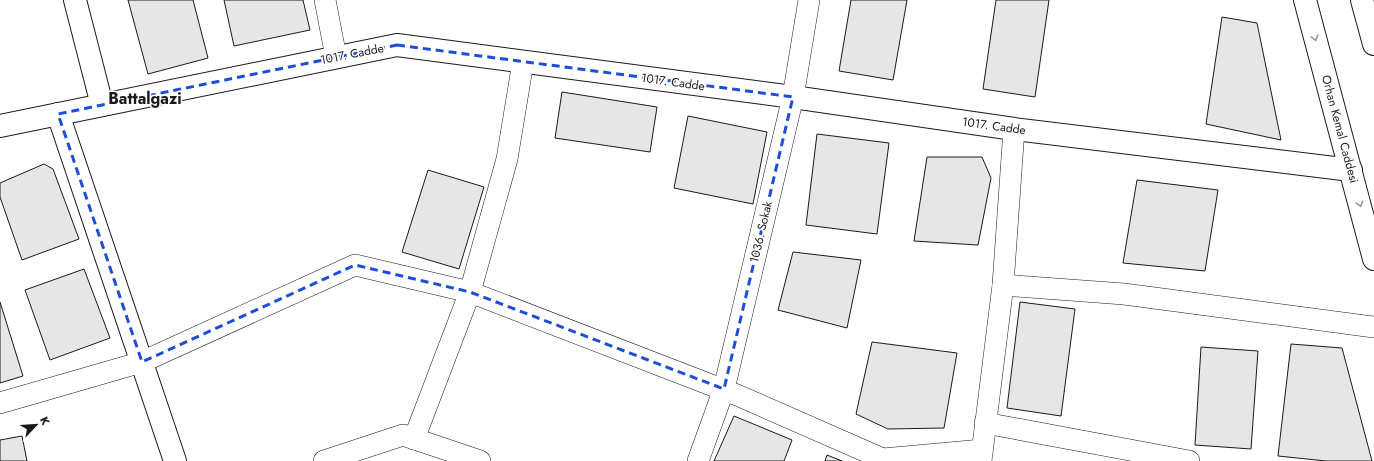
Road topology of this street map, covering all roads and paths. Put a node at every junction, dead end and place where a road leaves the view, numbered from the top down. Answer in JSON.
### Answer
{"nodes":[{"id":1,"x":75,"y":0,"type":"edge"},
{"id":2,"x":325,"y":0,"type":"edge"},
{"id":3,"x":809,"y":0,"type":"edge"},
{"id":4,"x":1305,"y":0,"type":"edge"},
{"id":5,"x":1363,"y":0,"type":"edge"},
{"id":6,"x":1374,"y":44,"type":"edge"},
{"id":7,"x":336,"y":57,"type":"junction"},
{"id":8,"x":523,"y":62,"type":"junction"},
{"id":9,"x":793,"y":97,"type":"junction"},
{"id":10,"x":102,"y":105,"type":"junction"},
{"id":11,"x":58,"y":114,"type":"junction"},
{"id":12,"x":0,"y":126,"type":"edge"},
{"id":13,"x":1014,"y":129,"type":"junction"},
{"id":14,"x":1351,"y":170,"type":"junction"},
{"id":15,"x":1374,"y":259,"type":"edge"},
{"id":16,"x":1003,"y":285,"type":"junction"},
{"id":17,"x":470,"y":292,"type":"junction"},
{"id":18,"x":1374,"y":327,"type":"edge"},
{"id":19,"x":142,"y":362,"type":"junction"},
{"id":20,"x":724,"y":389,"type":"junction"},
{"id":21,"x":0,"y":403,"type":"edge"},
{"id":22,"x":985,"y":424,"type":"junction"},
{"id":23,"x":414,"y":439,"type":"junction"},
{"id":24,"x":981,"y":456,"type":"edge"},
{"id":25,"x":176,"y":461,"type":"edge"},
{"id":26,"x":324,"y":461,"type":"edge"},
{"id":27,"x":480,"y":461,"type":"edge"},
{"id":28,"x":698,"y":461,"type":"edge"},
{"id":29,"x":1189,"y":461,"type":"edge"}],
"edges":[{"from":1,"to":10,"type":"street"},
{"from":2,"to":7,"type":"street"},
{"from":3,"to":9,"type":"street","name":"1036. Sokak"},
{"from":4,"to":14,"type":"street","name":"Orhan Kemal Caddesi","one_way":true},
{"from":5,"to":6,"type":"street"},
{"from":7,"to":8,"type":"street","name":"1017. Cadde"},
{"from":7,"to":10,"type":"street","name":"1017. Cadde"},
{"from":8,"to":9,"type":"street","name":"1017. Cadde"},
{"from":8,"to":17,"type":"street"},
{"from":9,"to":13,"type":"street","name":"1017. Cadde"},
{"from":9,"to":20,"type":"street","name":"1036. Sokak"},
{"from":10,"to":11,"type":"street","name":"1017. Cadde"},
{"from":11,"to":12,"type":"street","name":"1017. Cadde"},
{"from":11,"to":19,"type":"street"},
{"from":13,"to":14,"type":"street","name":"1017. Cadde"},
{"from":13,"to":16,"type":"street"},
{"from":14,"to":15,"type":"street","name":"Orhan Kemal Caddesi","one_way":true},
{"from":16,"to":18,"type":"street"},
{"from":16,"to":22,"type":"street"},
{"from":17,"to":19,"type":"street"},
{"from":17,"to":20,"type":"street"},
{"from":17,"to":23,"type":"street"},
{"from":19,"to":21,"type":"street"},
{"from":19,"to":25,"type":"street"},
{"from":20,"to":24,"type":"street"},
{"from":20,"to":28,"type":"street","name":"1036. Sokak"},
{"from":22,"to":24,"type":"street"},
{"from":22,"to":29,"type":"street"},
{"from":23,"to":26,"type":"street"},
{"from":23,"to":27,"type":"street"}]}
